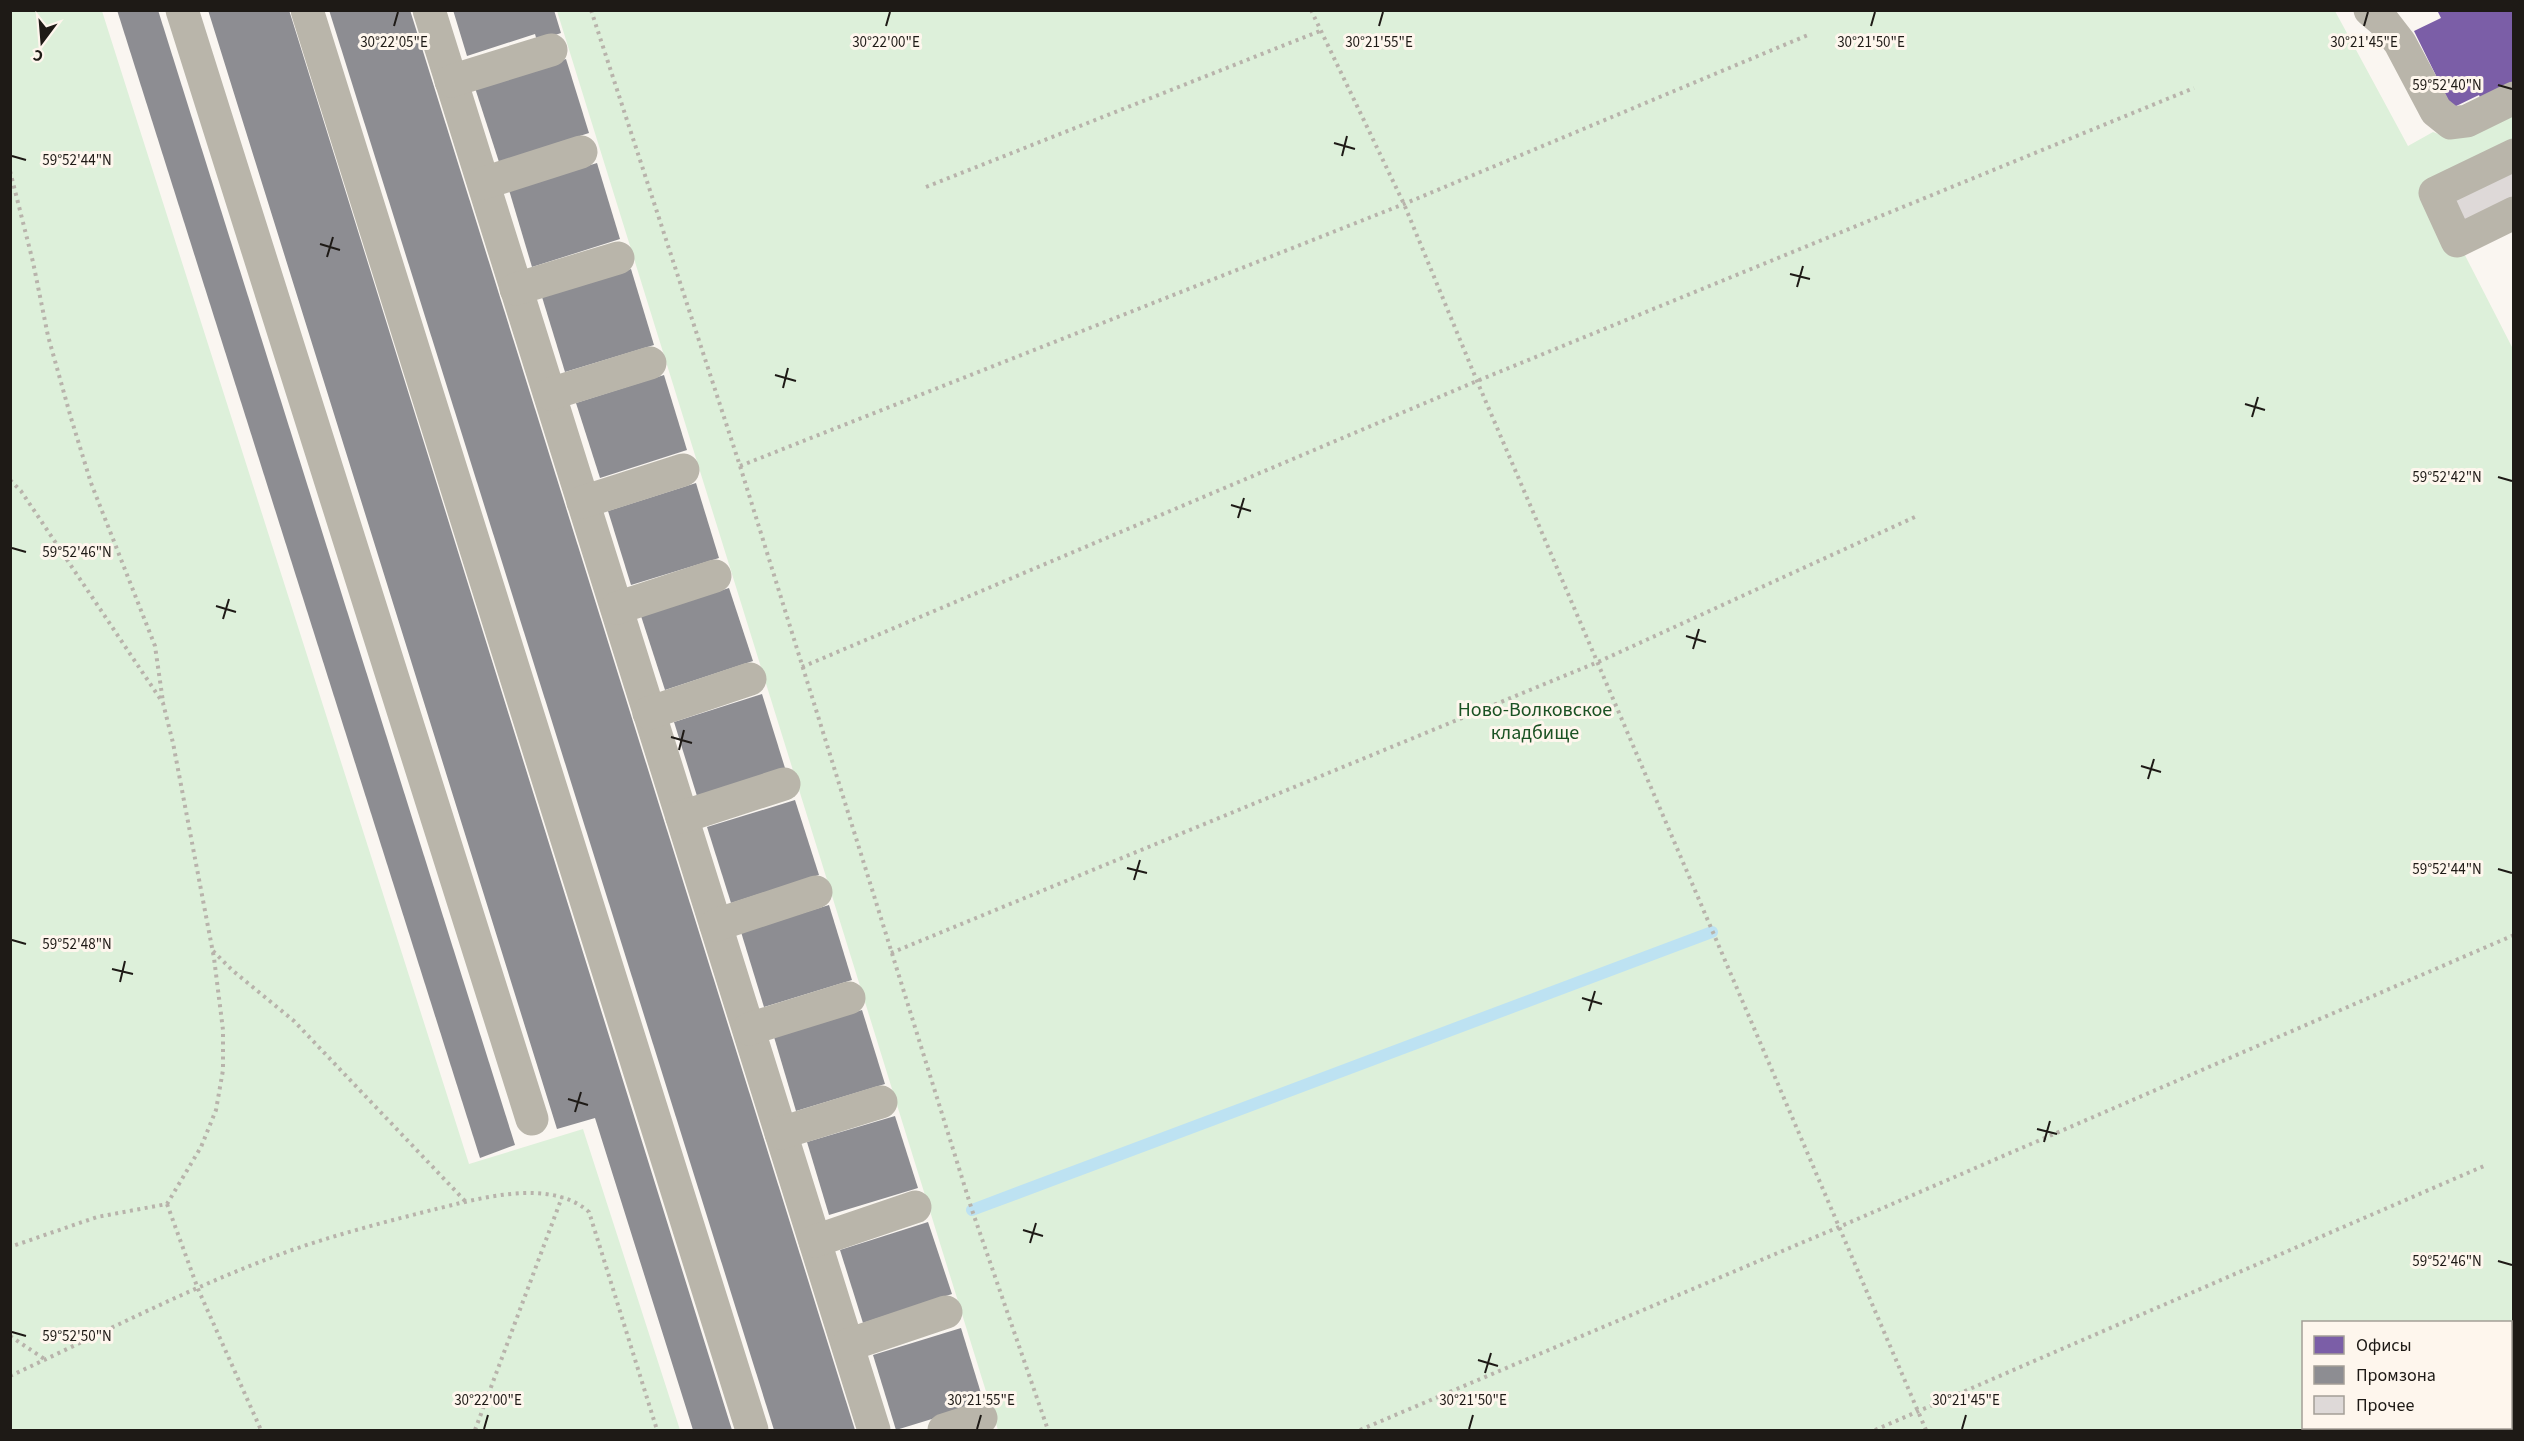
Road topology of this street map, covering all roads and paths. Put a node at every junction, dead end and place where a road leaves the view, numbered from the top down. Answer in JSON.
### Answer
{"nodes":[{"id":1,"x":182,"y":10,"type":"edge"},
{"id":2,"x":308,"y":10,"type":"edge"},
{"id":3,"x":429,"y":10,"type":"edge"},
{"id":4,"x":591,"y":10,"type":"edge"},
{"id":5,"x":1311,"y":10,"type":"edge"},
{"id":6,"x":2370,"y":10,"type":"edge"},
{"id":7,"x":1320,"y":31,"type":"junction"},
{"id":8,"x":1808,"y":35,"type":"dead end"},
{"id":9,"x":551,"y":50,"type":"dead end"},
{"id":10,"x":451,"y":81,"type":"junction"},
{"id":11,"x":2194,"y":88,"type":"dead end"},
{"id":12,"x":2514,"y":98,"type":"edge"},
{"id":13,"x":581,"y":152,"type":"dead end"},
{"id":14,"x":2514,"y":155,"type":"edge"},
{"id":15,"x":10,"y":171,"type":"edge"},
{"id":16,"x":484,"y":183,"type":"junction"},
{"id":17,"x":926,"y":187,"type":"dead end"},
{"id":18,"x":1404,"y":204,"type":"junction"},
{"id":19,"x":2514,"y":213,"type":"edge"},
{"id":20,"x":618,"y":258,"type":"dead end"},
{"id":21,"x":516,"y":289,"type":"junction"},
{"id":22,"x":650,"y":363,"type":"dead end"},
{"id":23,"x":1477,"y":381,"type":"junction"},
{"id":24,"x":550,"y":394,"type":"junction"},
{"id":25,"x":740,"y":466,"type":"junction"},
{"id":26,"x":683,"y":470,"type":"dead end"},
{"id":27,"x":10,"y":480,"type":"edge"},
{"id":28,"x":583,"y":502,"type":"junction"},
{"id":29,"x":1917,"y":516,"type":"dead end"},
{"id":30,"x":715,"y":576,"type":"dead end"},
{"id":31,"x":617,"y":608,"type":"junction"},
{"id":32,"x":1598,"y":662,"type":"junction"},
{"id":33,"x":802,"y":668,"type":"junction"},
{"id":34,"x":750,"y":680,"type":"dead end"},
{"id":35,"x":163,"y":703,"type":"junction"},
{"id":36,"x":649,"y":713,"type":"junction"},
{"id":37,"x":784,"y":784,"type":"dead end"},
{"id":38,"x":682,"y":817,"type":"junction"},
{"id":39,"x":816,"y":892,"type":"dead end"},
{"id":40,"x":716,"y":925,"type":"junction"},
{"id":41,"x":2514,"y":935,"type":"edge"},
{"id":42,"x":213,"y":950,"type":"junction"},
{"id":43,"x":891,"y":953,"type":"junction"},
{"id":44,"x":849,"y":998,"type":"dead end"},
{"id":45,"x":748,"y":1029,"type":"junction"},
{"id":46,"x":881,"y":1102,"type":"dead end"},
{"id":47,"x":532,"y":1119,"type":"dead end"},
{"id":48,"x":781,"y":1133,"type":"junction"},
{"id":49,"x":2484,"y":1166,"type":"dead end"},
{"id":50,"x":562,"y":1197,"type":"junction"},
{"id":51,"x":466,"y":1202,"type":"junction"},
{"id":52,"x":167,"y":1204,"type":"junction"},
{"id":53,"x":915,"y":1207,"type":"dead end"},
{"id":54,"x":1839,"y":1227,"type":"junction"},
{"id":55,"x":815,"y":1241,"type":"junction"},
{"id":56,"x":10,"y":1247,"type":"edge"},
{"id":57,"x":198,"y":1289,"type":"junction"},
{"id":58,"x":946,"y":1312,"type":"dead end"},
{"id":59,"x":10,"y":1335,"type":"edge"},
{"id":60,"x":848,"y":1345,"type":"junction"},
{"id":61,"x":46,"y":1360,"type":"junction"},
{"id":62,"x":10,"y":1376,"type":"edge"},
{"id":63,"x":1917,"y":1412,"type":"junction"},
{"id":64,"x":981,"y":1418,"type":"dead end"},
{"id":65,"x":261,"y":1431,"type":"edge"},
{"id":66,"x":475,"y":1431,"type":"edge"},
{"id":67,"x":657,"y":1431,"type":"edge"},
{"id":68,"x":752,"y":1431,"type":"edge"},
{"id":69,"x":874,"y":1431,"type":"edge"},
{"id":70,"x":944,"y":1431,"type":"edge"},
{"id":71,"x":1048,"y":1431,"type":"edge"},
{"id":72,"x":1360,"y":1431,"type":"edge"},
{"id":73,"x":1875,"y":1431,"type":"edge"},
{"id":74,"x":1926,"y":1431,"type":"edge"}],
"edges":[{"from":1,"to":47,"type":"lane"},
{"from":2,"to":68,"type":"lane"},
{"from":3,"to":10,"type":"lane"},
{"from":4,"to":25,"type":"path"},
{"from":5,"to":7,"type":"path"},
{"from":6,"to":12,"type":"lane"},
{"from":7,"to":17,"type":"path"},
{"from":7,"to":18,"type":"path"},
{"from":8,"to":18,"type":"path"},
{"from":9,"to":10,"type":"lane"},
{"from":10,"to":16,"type":"lane"},
{"from":11,"to":23,"type":"path"},
{"from":13,"to":16,"type":"lane"},
{"from":14,"to":19,"type":"lane"},
{"from":15,"to":35,"type":"path"},
{"from":16,"to":21,"type":"lane"},
{"from":18,"to":23,"type":"path"},
{"from":18,"to":25,"type":"path"},
{"from":20,"to":21,"type":"lane"},
{"from":21,"to":24,"type":"lane"},
{"from":22,"to":24,"type":"lane"},
{"from":23,"to":32,"type":"path"},
{"from":23,"to":33,"type":"path"},
{"from":24,"to":28,"type":"lane"},
{"from":25,"to":33,"type":"path"},
{"from":26,"to":28,"type":"lane"},
{"from":27,"to":35,"type":"path"},
{"from":28,"to":31,"type":"lane"},
{"from":29,"to":32,"type":"path"},
{"from":30,"to":31,"type":"lane"},
{"from":31,"to":36,"type":"lane"},
{"from":32,"to":43,"type":"path"},
{"from":32,"to":54,"type":"path"},
{"from":33,"to":43,"type":"path"},
{"from":34,"to":36,"type":"lane"},
{"from":35,"to":42,"type":"path"},
{"from":36,"to":38,"type":"lane"},
{"from":37,"to":38,"type":"lane"},
{"from":38,"to":40,"type":"lane"},
{"from":39,"to":40,"type":"lane"},
{"from":40,"to":45,"type":"lane"},
{"from":41,"to":54,"type":"path"},
{"from":42,"to":51,"type":"path"},
{"from":42,"to":52,"type":"path"},
{"from":43,"to":71,"type":"path"},
{"from":44,"to":45,"type":"lane"},
{"from":45,"to":48,"type":"lane"},
{"from":46,"to":48,"type":"lane"},
{"from":48,"to":55,"type":"lane"},
{"from":49,"to":63,"type":"path"},
{"from":50,"to":51,"type":"path"},
{"from":50,"to":66,"type":"path"},
{"from":50,"to":67,"type":"path"},
{"from":51,"to":57,"type":"path"},
{"from":52,"to":56,"type":"path"},
{"from":52,"to":57,"type":"path"},
{"from":53,"to":55,"type":"lane"},
{"from":54,"to":63,"type":"path"},
{"from":54,"to":72,"type":"path"},
{"from":55,"to":60,"type":"lane"},
{"from":57,"to":61,"type":"path"},
{"from":57,"to":65,"type":"path"},
{"from":58,"to":60,"type":"lane"},
{"from":59,"to":61,"type":"path"},
{"from":60,"to":69,"type":"lane"},
{"from":61,"to":62,"type":"path"},
{"from":63,"to":73,"type":"path"},
{"from":63,"to":74,"type":"path"},
{"from":64,"to":70,"type":"lane"}]}
